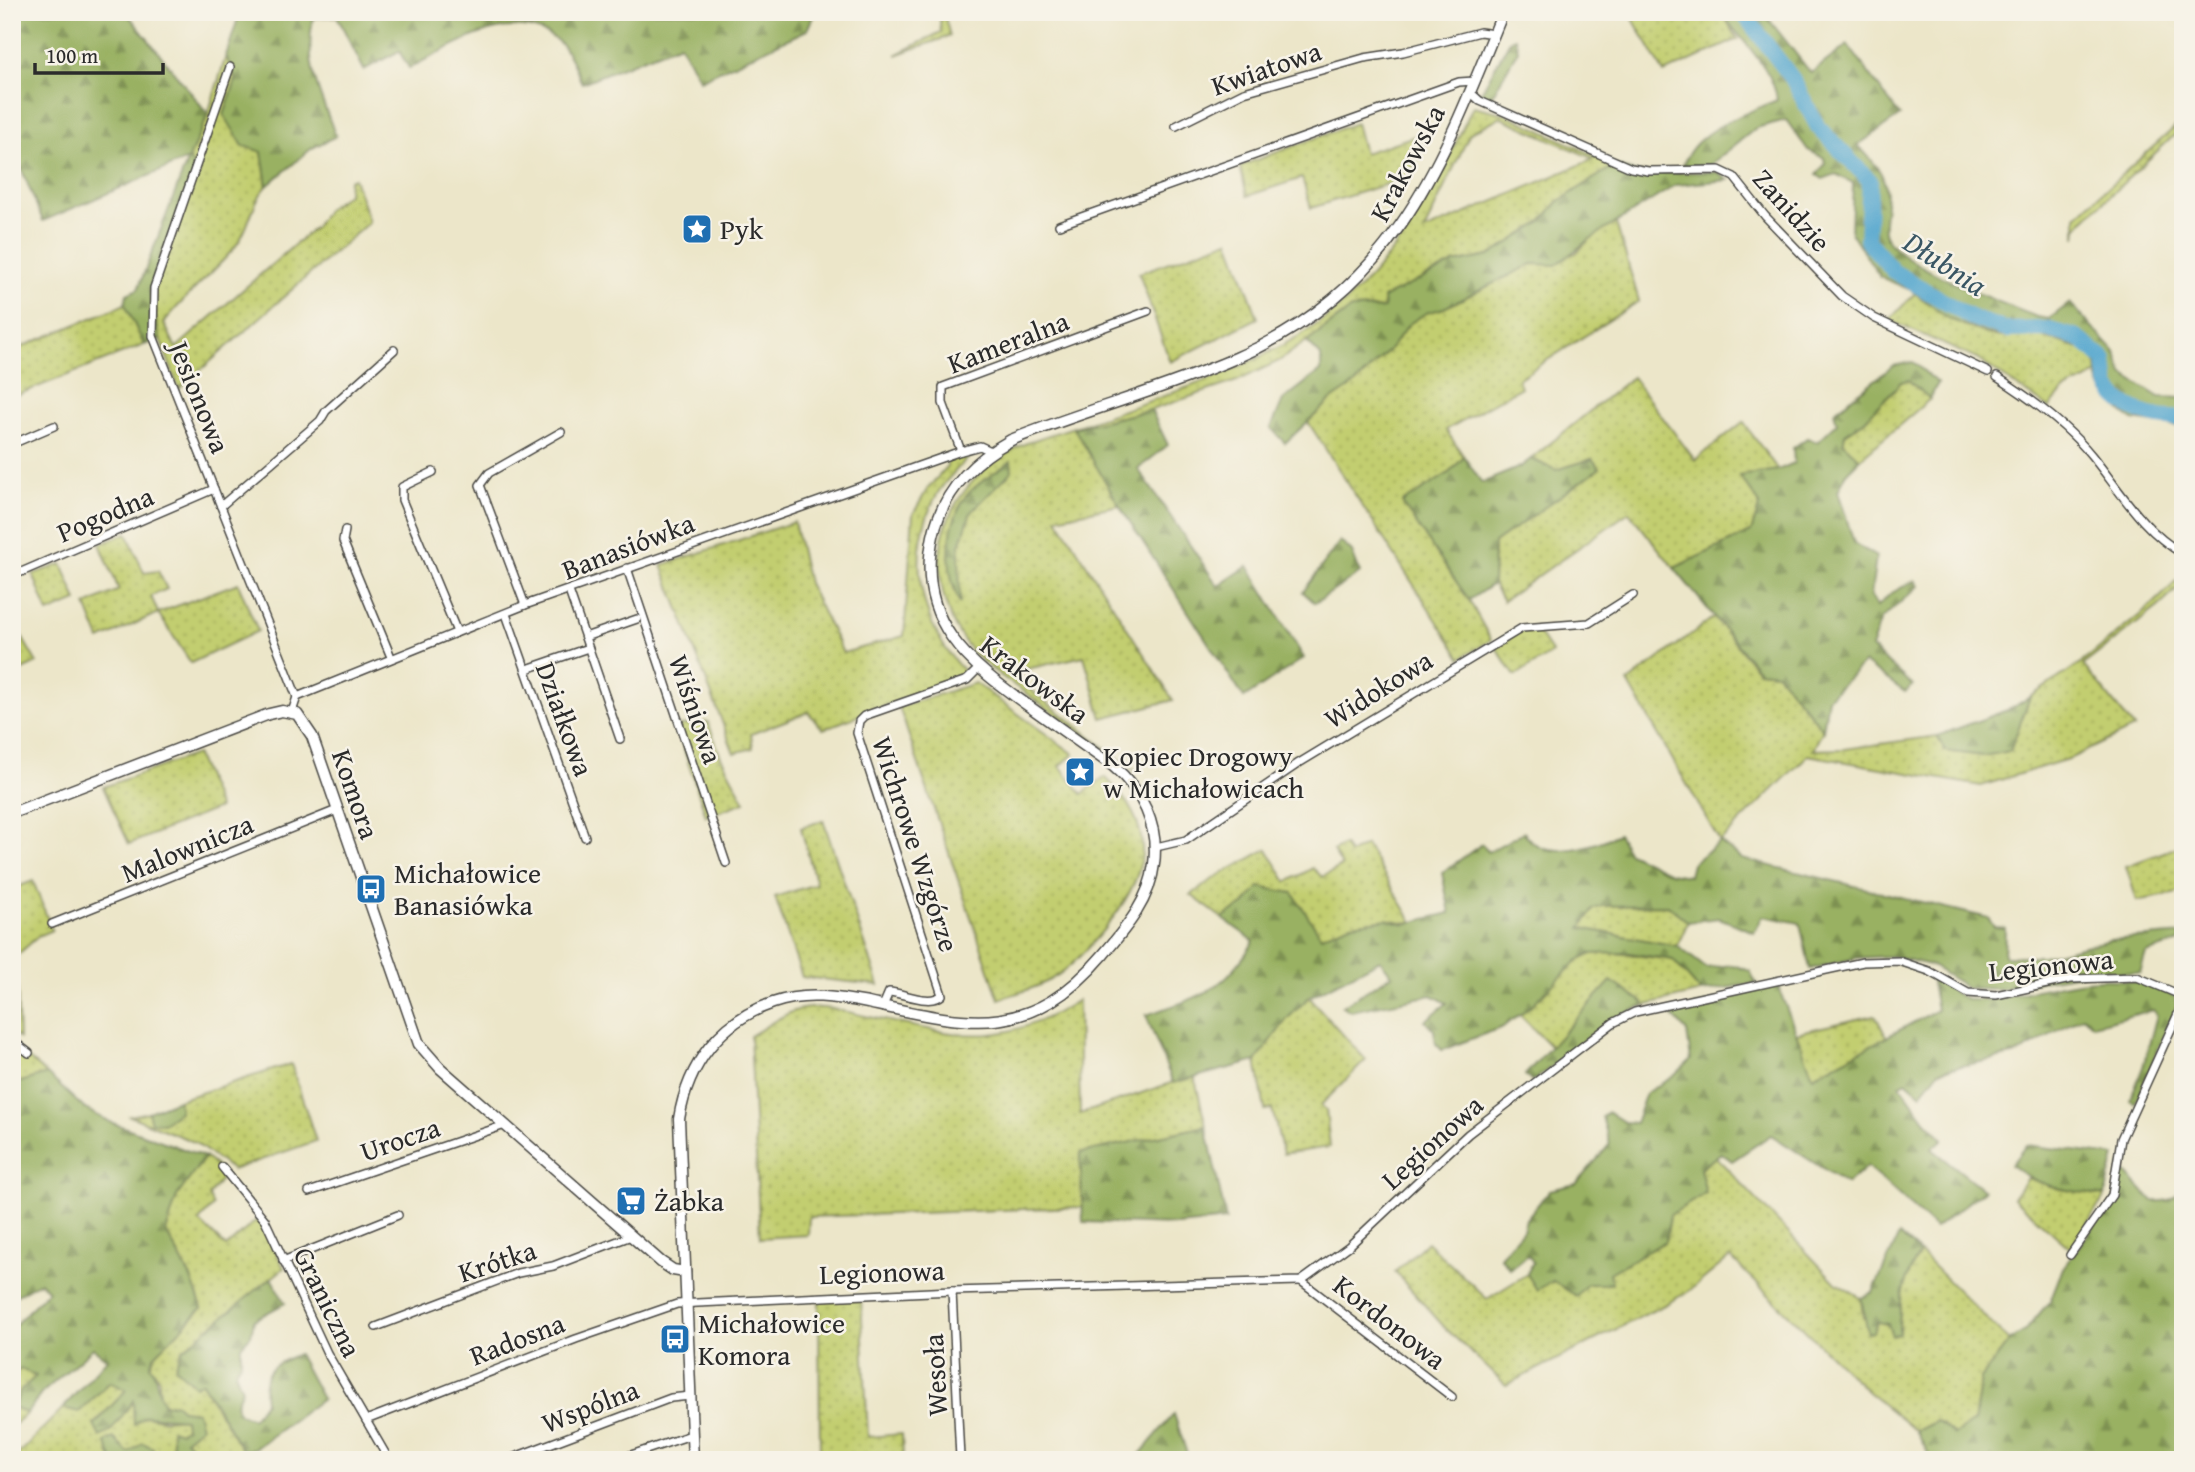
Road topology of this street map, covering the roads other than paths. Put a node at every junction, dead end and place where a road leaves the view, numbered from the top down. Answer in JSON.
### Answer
{"nodes":[{"id":1,"x":1503,"y":12,"type":"edge"},
{"id":2,"x":1494,"y":34,"type":"junction"},
{"id":3,"x":230,"y":67,"type":"dead end"},
{"id":4,"x":1474,"y":81,"type":"junction"},
{"id":5,"x":1469,"y":92,"type":"junction"},
{"id":6,"x":1176,"y":126,"type":"dead end"},
{"id":7,"x":1059,"y":225,"type":"dead end"},
{"id":8,"x":1148,"y":311,"type":"dead end"},
{"id":9,"x":394,"y":350,"type":"dead end"},
{"id":10,"x":1988,"y":372,"type":"dead end"},
{"id":11,"x":1997,"y":377,"type":"dead end"},
{"id":12,"x":54,"y":426,"type":"dead end"},
{"id":13,"x":561,"y":432,"type":"dead end"},
{"id":14,"x":12,"y":444,"type":"edge"},
{"id":15,"x":961,"y":450,"type":"junction"},
{"id":16,"x":991,"y":451,"type":"junction"},
{"id":17,"x":433,"y":472,"type":"dead end"},
{"id":18,"x":214,"y":489,"type":"junction"},
{"id":19,"x":221,"y":506,"type":"junction"},
{"id":20,"x":345,"y":530,"type":"dead end"},
{"id":21,"x":2183,"y":554,"type":"edge"},
{"id":22,"x":626,"y":568,"type":"junction"},
{"id":23,"x":12,"y":576,"type":"edge"},
{"id":24,"x":569,"y":591,"type":"junction"},
{"id":25,"x":1633,"y":595,"type":"dead end"},
{"id":26,"x":525,"y":606,"type":"junction"},
{"id":27,"x":506,"y":614,"type":"junction"},
{"id":28,"x":637,"y":619,"type":"dead end"},
{"id":29,"x":457,"y":632,"type":"junction"},
{"id":30,"x":585,"y":637,"type":"junction"},
{"id":31,"x":588,"y":648,"type":"junction"},
{"id":32,"x":391,"y":657,"type":"junction"},
{"id":33,"x":530,"y":668,"type":"dead end"},
{"id":34,"x":978,"y":669,"type":"junction"},
{"id":35,"x":298,"y":697,"type":"junction"},
{"id":36,"x":292,"y":712,"type":"junction"},
{"id":37,"x":620,"y":738,"type":"dead end"},
{"id":38,"x":337,"y":810,"type":"junction"},
{"id":39,"x":12,"y":813,"type":"edge"},
{"id":40,"x":585,"y":837,"type":"dead end"},
{"id":41,"x":1156,"y":847,"type":"junction"},
{"id":42,"x":726,"y":863,"type":"dead end"},
{"id":43,"x":52,"y":924,"type":"dead end"},
{"id":44,"x":2183,"y":996,"type":"edge"},
{"id":45,"x":2183,"y":1003,"type":"edge"},
{"id":46,"x":883,"y":1006,"type":"junction"},
{"id":47,"x":12,"y":1040,"type":"edge"},
{"id":48,"x":29,"y":1053,"type":"dead end"},
{"id":49,"x":505,"y":1125,"type":"junction"},
{"id":50,"x":222,"y":1167,"type":"dead end"},
{"id":51,"x":309,"y":1192,"type":"dead end"},
{"id":52,"x":398,"y":1215,"type":"dead end"},
{"id":53,"x":631,"y":1236,"type":"junction"},
{"id":54,"x":2070,"y":1255,"type":"dead end"},
{"id":55,"x":283,"y":1261,"type":"junction"},
{"id":56,"x":685,"y":1272,"type":"junction"},
{"id":57,"x":1301,"y":1281,"type":"junction"},
{"id":58,"x":952,"y":1291,"type":"junction"},
{"id":59,"x":686,"y":1303,"type":"junction"},
{"id":60,"x":376,"y":1327,"type":"dead end"},
{"id":61,"x":690,"y":1396,"type":"junction"},
{"id":62,"x":1452,"y":1397,"type":"dead end"},
{"id":63,"x":366,"y":1420,"type":"junction"},
{"id":64,"x":691,"y":1435,"type":"junction"},
{"id":65,"x":960,"y":1458,"type":"edge"},
{"id":66,"x":389,"y":1460,"type":"edge"},
{"id":67,"x":507,"y":1460,"type":"edge"},
{"id":68,"x":615,"y":1460,"type":"edge"},
{"id":69,"x":693,"y":1460,"type":"edge"}],
"edges":[{"from":1,"to":2,"type":"main road","name":"Krakowska"},
{"from":2,"to":4,"type":"main road","name":"Krakowska"},
{"from":2,"to":6,"type":"street","name":"Kwiatowa"},
{"from":3,"to":18,"type":"street","name":"Jesionowa"},
{"from":4,"to":5,"type":"main road","name":"Krakowska"},
{"from":4,"to":7,"type":"street"},
{"from":5,"to":10,"type":"street","name":"Zanidzie"},
{"from":5,"to":16,"type":"main road","name":"Krakowska"},
{"from":8,"to":15,"type":"street","name":"Kameralna"},
{"from":9,"to":19,"type":"street"},
{"from":11,"to":21,"type":"street"},
{"from":12,"to":14,"type":"street"},
{"from":13,"to":26,"type":"street"},
{"from":15,"to":16,"type":"street","name":"Banasiówka"},
{"from":15,"to":22,"type":"street","name":"Banasiówka"},
{"from":16,"to":34,"type":"main road","name":"Krakowska"},
{"from":17,"to":29,"type":"street"},
{"from":18,"to":19,"type":"street","name":"Jesionowa"},
{"from":18,"to":23,"type":"street","name":"Pogodna"},
{"from":19,"to":35,"type":"street","name":"Jesionowa"},
{"from":20,"to":32,"type":"street"},
{"from":22,"to":24,"type":"street","name":"Banasiówka"},
{"from":22,"to":42,"type":"street","name":"Wiśniowa"},
{"from":24,"to":26,"type":"street","name":"Banasiówka"},
{"from":24,"to":30,"type":"street"},
{"from":25,"to":41,"type":"street","name":"Widokowa"},
{"from":26,"to":27,"type":"street","name":"Banasiówka"},
{"from":27,"to":29,"type":"street","name":"Banasiówka"},
{"from":27,"to":40,"type":"street","name":"Działkowa"},
{"from":28,"to":30,"type":"street"},
{"from":29,"to":32,"type":"street","name":"Banasiówka"},
{"from":30,"to":31,"type":"street"},
{"from":31,"to":33,"type":"street"},
{"from":31,"to":37,"type":"street"},
{"from":32,"to":35,"type":"street","name":"Banasiówka"},
{"from":34,"to":41,"type":"main road","name":"Krakowska"},
{"from":34,"to":46,"type":"street","name":"Wichrowe Wzgórze"},
{"from":35,"to":36,"type":"street"},
{"from":36,"to":38,"type":"main road","name":"Komora"},
{"from":36,"to":39,"type":"main road"},
{"from":38,"to":43,"type":"street","name":"Malownicza"},
{"from":38,"to":49,"type":"main road","name":"Komora"},
{"from":41,"to":46,"type":"main road","name":"Krakowska"},
{"from":44,"to":57,"type":"street","name":"Legionowa"},
{"from":45,"to":54,"type":"street"},
{"from":46,"to":56,"type":"main road","name":"Krakowska"},
{"from":47,"to":48,"type":"street"},
{"from":49,"to":51,"type":"street","name":"Urocza"},
{"from":49,"to":53,"type":"main road","name":"Komora"},
{"from":50,"to":55,"type":"street","name":"Graniczna"},
{"from":52,"to":55,"type":"street"},
{"from":53,"to":56,"type":"main road","name":"Komora"},
{"from":53,"to":60,"type":"street","name":"Krótka"},
{"from":55,"to":63,"type":"street","name":"Graniczna"},
{"from":56,"to":59,"type":"main road","name":"Krakowska"},
{"from":57,"to":58,"type":"street","name":"Legionowa"},
{"from":57,"to":62,"type":"street","name":"Kordonowa"},
{"from":58,"to":59,"type":"street","name":"Legionowa"},
{"from":58,"to":65,"type":"street","name":"Wesoła"},
{"from":59,"to":61,"type":"main road","name":"Krakowska"},
{"from":59,"to":63,"type":"street","name":"Radosna"},
{"from":61,"to":64,"type":"main road","name":"Krakowska"},
{"from":61,"to":67,"type":"street","name":"Wspólna"},
{"from":63,"to":66,"type":"street","name":"Graniczna"},
{"from":64,"to":68,"type":"street"},
{"from":64,"to":69,"type":"main road","name":"Krakowska"}]}
